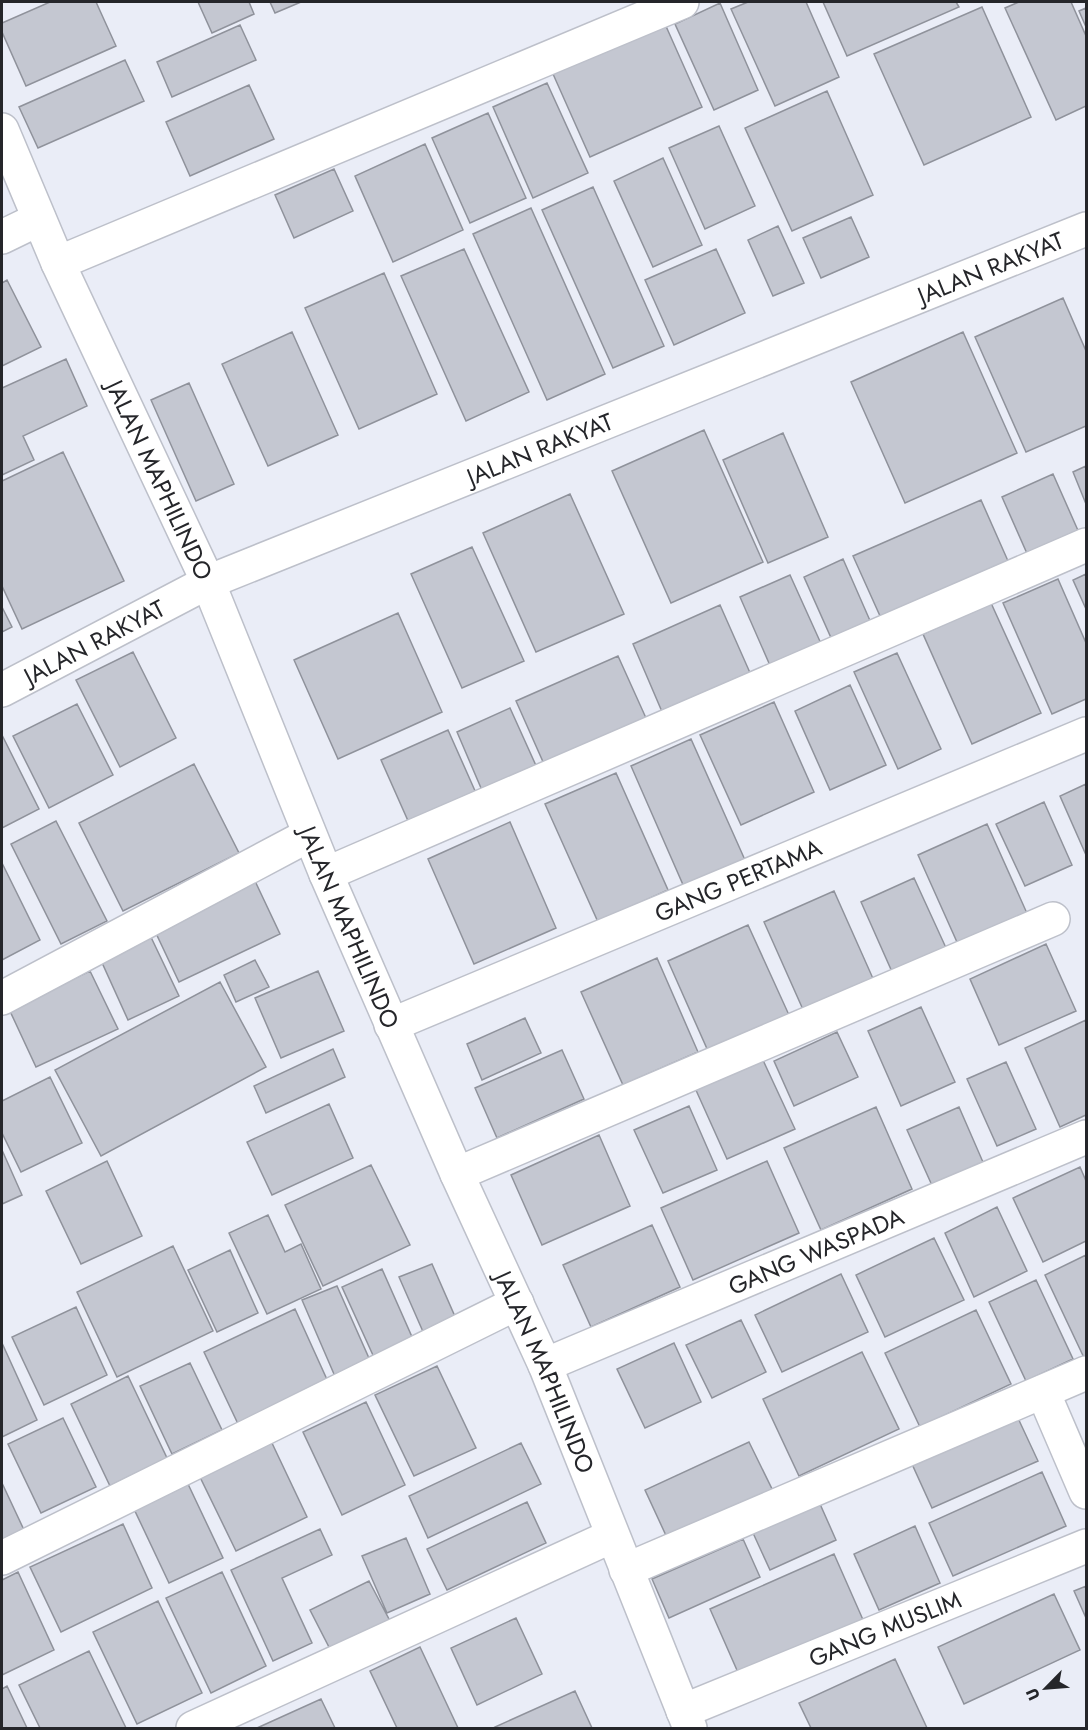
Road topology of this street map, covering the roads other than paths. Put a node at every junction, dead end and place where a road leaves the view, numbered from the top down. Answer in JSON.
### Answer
{"nodes":[{"id":1,"x":682,"y":2,"type":"edge"},
{"id":2,"x":2,"y":130,"type":"edge"},
{"id":3,"x":39,"y":219,"type":"junction"},
{"id":4,"x":1086,"y":229,"type":"edge"},
{"id":5,"x":2,"y":237,"type":"edge"},
{"id":6,"x":58,"y":263,"type":"junction"},
{"id":7,"x":1086,"y":545,"type":"edge"},
{"id":8,"x":208,"y":582,"type":"junction"},
{"id":9,"x":2,"y":690,"type":"edge"},
{"id":10,"x":1086,"y":734,"type":"edge"},
{"id":11,"x":309,"y":835,"type":"junction"},
{"id":12,"x":326,"y":874,"type":"junction"},
{"id":13,"x":1053,"y":920,"type":"dead end"},
{"id":14,"x":2,"y":998,"type":"edge"},
{"id":15,"x":391,"y":1024,"type":"junction"},
{"id":16,"x":1086,"y":1137,"type":"edge"},
{"id":17,"x":457,"y":1174,"type":"junction"},
{"id":18,"x":517,"y":1303,"type":"junction"},
{"id":19,"x":546,"y":1365,"type":"junction"},
{"id":20,"x":1086,"y":1373,"type":"edge"},
{"id":21,"x":1043,"y":1392,"type":"junction"},
{"id":22,"x":1086,"y":1492,"type":"edge"},
{"id":23,"x":612,"y":1536,"type":"junction"},
{"id":24,"x":1086,"y":1546,"type":"edge"},
{"id":25,"x":2,"y":1558,"type":"edge"},
{"id":26,"x":626,"y":1570,"type":"junction"},
{"id":27,"x":686,"y":1720,"type":"edge"},
{"id":28,"x":193,"y":1728,"type":"edge"}],
"edges":[{"from":1,"to":6,"type":"street"},
{"from":2,"to":3,"type":"street","name":"JALAN MAPHILINDO"},
{"from":3,"to":5,"type":"street"},
{"from":3,"to":6,"type":"street","name":"JALAN MAPHILINDO"},
{"from":4,"to":8,"type":"street","name":"JALAN RAKYAT"},
{"from":6,"to":8,"type":"street","name":"JALAN MAPHILINDO"},
{"from":7,"to":12,"type":"street"},
{"from":8,"to":9,"type":"street","name":"JALAN RAKYAT"},
{"from":8,"to":11,"type":"street","name":"JALAN MAPHILINDO"},
{"from":10,"to":15,"type":"street","name":"GANG PERTAMA"},
{"from":11,"to":12,"type":"street","name":"JALAN MAPHILINDO"},
{"from":11,"to":14,"type":"street"},
{"from":12,"to":15,"type":"street","name":"JALAN MAPHILINDO"},
{"from":13,"to":17,"type":"street"},
{"from":15,"to":17,"type":"street","name":"JALAN MAPHILINDO"},
{"from":16,"to":19,"type":"street","name":"GANG WASPADA"},
{"from":17,"to":18,"type":"street","name":"JALAN MAPHILINDO"},
{"from":18,"to":19,"type":"street","name":"JALAN MAPHILINDO"},
{"from":18,"to":25,"type":"street"},
{"from":19,"to":23,"type":"street","name":"JALAN MAPHILINDO"},
{"from":20,"to":21,"type":"street"},
{"from":21,"to":22,"type":"street"},
{"from":21,"to":26,"type":"street"},
{"from":23,"to":26,"type":"street","name":"JALAN MAPHILINDO"},
{"from":23,"to":28,"type":"street"},
{"from":24,"to":27,"type":"street","name":"GANG MUSLIM"},
{"from":26,"to":27,"type":"street","name":"JALAN MAPHILINDO"}]}
